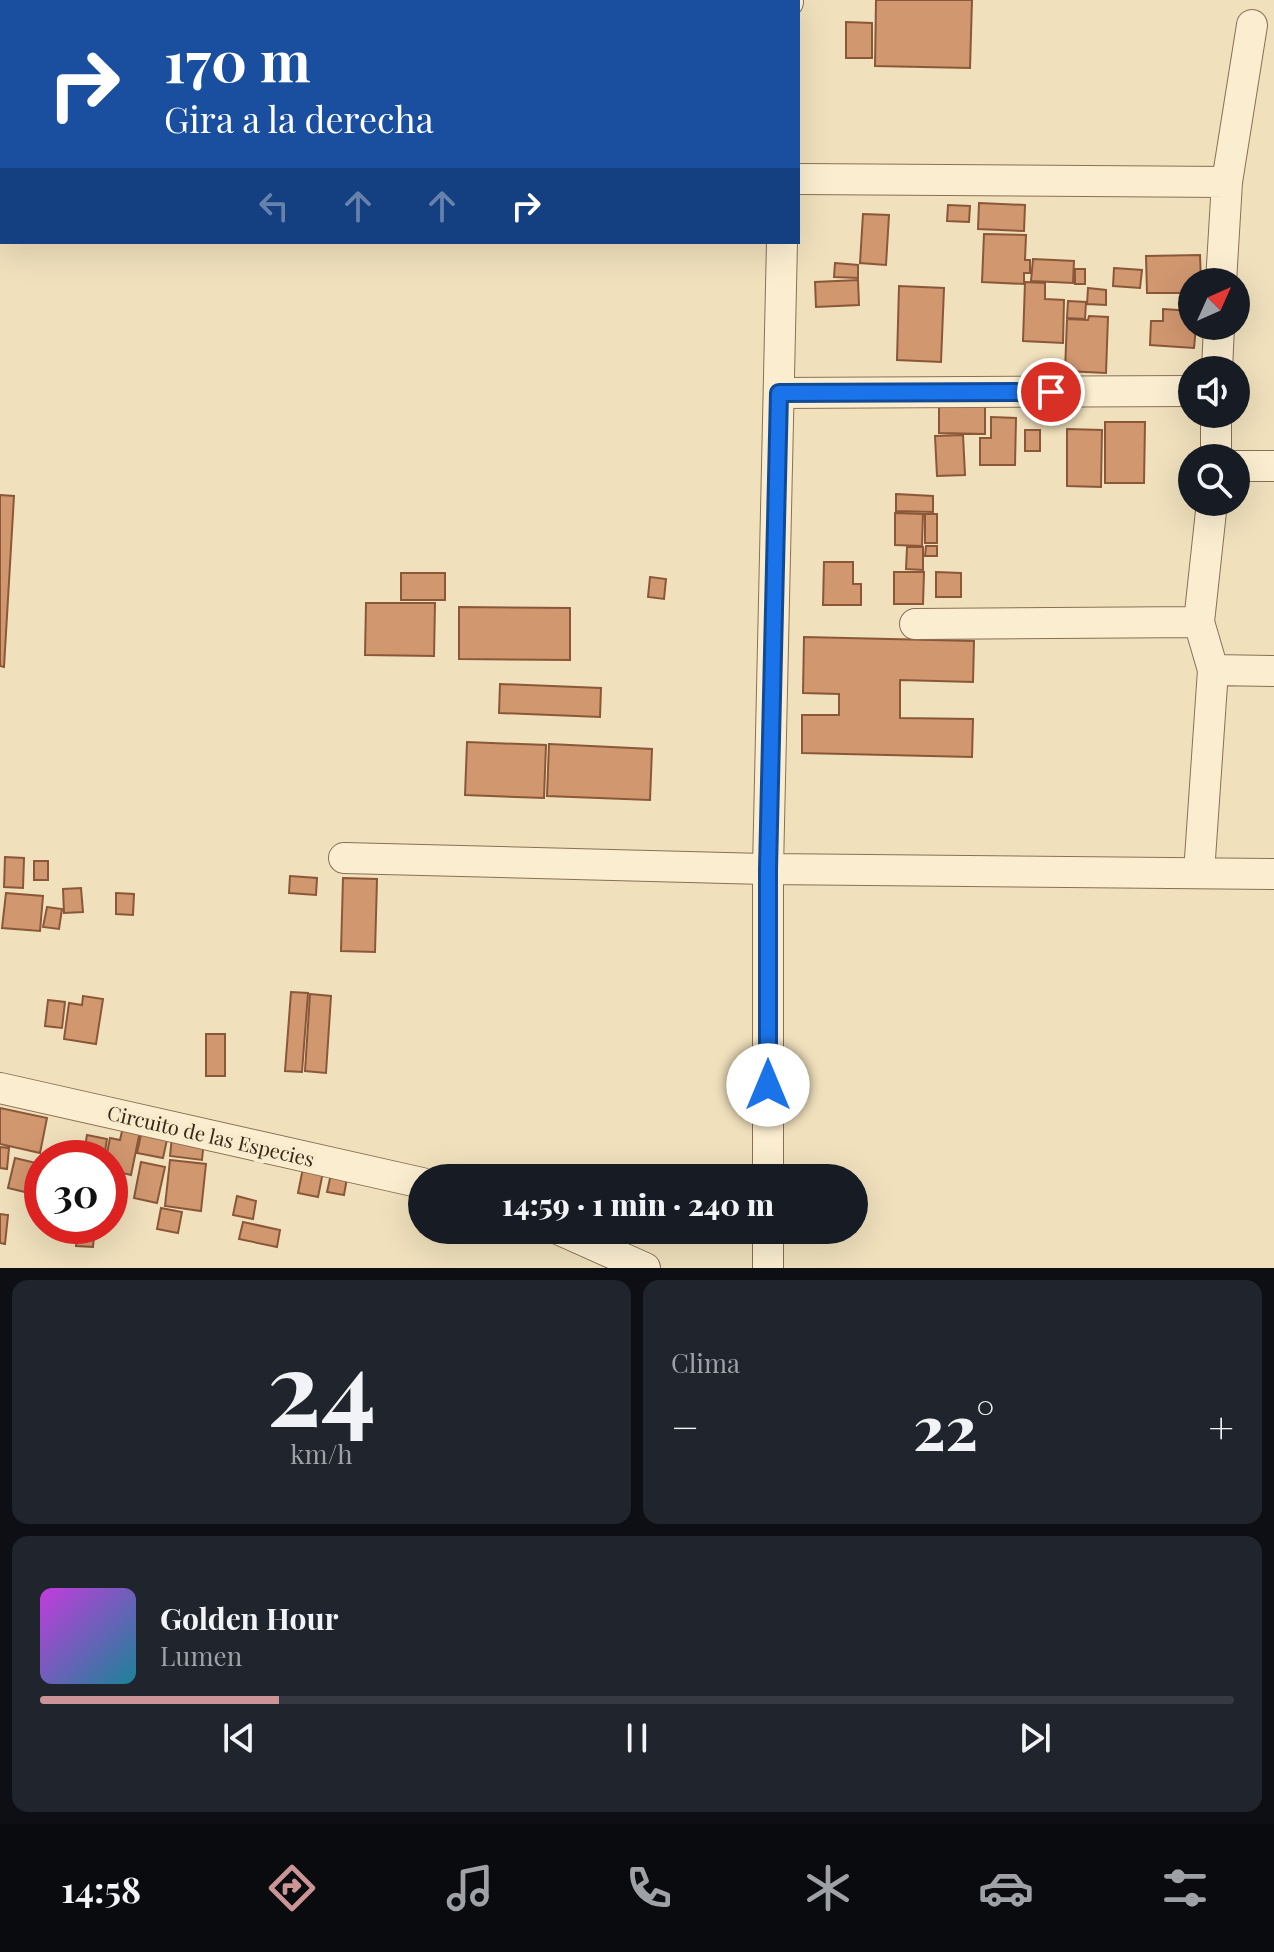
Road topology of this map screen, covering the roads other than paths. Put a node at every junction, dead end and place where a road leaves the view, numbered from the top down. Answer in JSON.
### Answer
{"nodes":[{"id":1,"x":1252,"y":25,"type":"dead end"},
{"id":2,"x":800,"y":179,"type":"edge"},
{"id":3,"x":1227,"y":182,"type":"junction"},
{"id":4,"x":782,"y":244,"type":"edge"},
{"id":5,"x":1222,"y":268,"type":"edge"},
{"id":6,"x":1178,"y":391,"type":"edge"},
{"id":7,"x":779,"y":393,"type":"junction"},
{"id":8,"x":1250,"y":466,"type":"edge"},
{"id":9,"x":1274,"y":466,"type":"edge"},
{"id":10,"x":1210,"y":516,"type":"edge"},
{"id":11,"x":1199,"y":622,"type":"junction"},
{"id":12,"x":915,"y":624,"type":"dead end"},
{"id":13,"x":1213,"y":670,"type":"junction"},
{"id":14,"x":1274,"y":671,"type":"edge"},
{"id":15,"x":344,"y":858,"type":"dead end"},
{"id":16,"x":768,"y":869,"type":"junction"},
{"id":17,"x":1199,"y":873,"type":"junction"},
{"id":18,"x":1274,"y":874,"type":"edge"},
{"id":19,"x":0,"y":1088,"type":"edge"},
{"id":20,"x":768,"y":1164,"type":"edge"},
{"id":21,"x":408,"y":1180,"type":"edge"},
{"id":22,"x":591,"y":1244,"type":"edge"},
{"id":23,"x":768,"y":1244,"type":"edge"},
{"id":24,"x":645,"y":1268,"type":"edge"},
{"id":25,"x":768,"y":1268,"type":"edge"}],
"edges":[{"from":1,"to":3,"type":"street"},
{"from":2,"to":3,"type":"street"},
{"from":3,"to":5,"type":"street"},
{"from":4,"to":7,"type":"street"},
{"from":6,"to":7,"type":"street"},
{"from":7,"to":16,"type":"street"},
{"from":8,"to":9,"type":"street"},
{"from":10,"to":11,"type":"street"},
{"from":11,"to":12,"type":"street"},
{"from":11,"to":13,"type":"street"},
{"from":13,"to":14,"type":"street"},
{"from":13,"to":17,"type":"street"},
{"from":15,"to":16,"type":"street"},
{"from":16,"to":17,"type":"street"},
{"from":16,"to":20,"type":"street"},
{"from":17,"to":18,"type":"street"},
{"from":19,"to":21,"type":"street","name":"Circuito de las Especies"},
{"from":22,"to":24,"type":"street"},
{"from":23,"to":25,"type":"street"}]}
